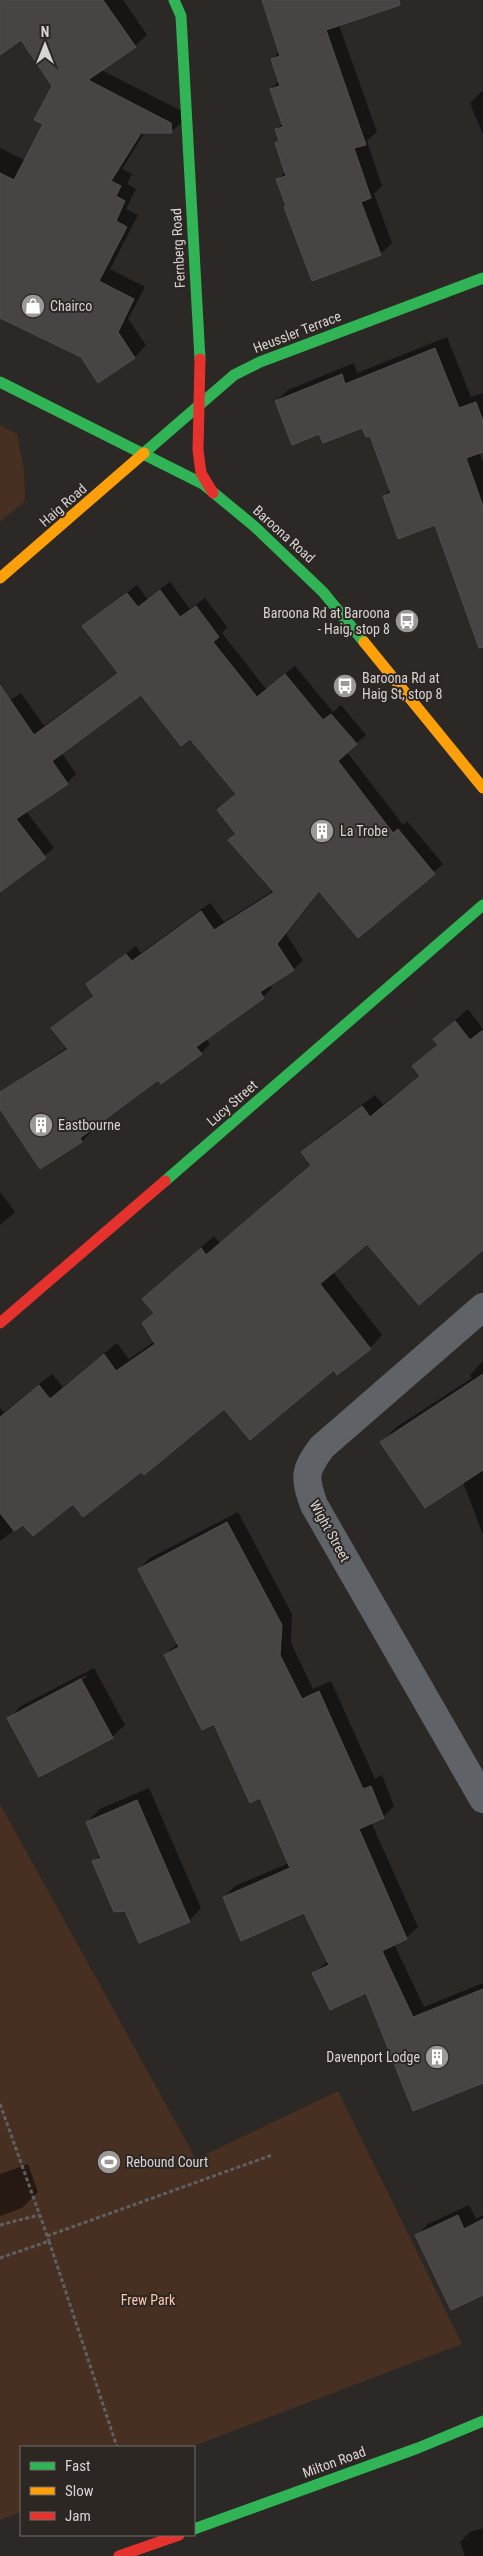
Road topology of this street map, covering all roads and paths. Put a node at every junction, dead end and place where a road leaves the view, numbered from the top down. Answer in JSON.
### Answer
{"nodes":[{"id":1,"x":174,"y":0,"type":"edge"},
{"id":2,"x":483,"y":278,"type":"edge"},
{"id":3,"x":0,"y":382,"type":"edge"},
{"id":4,"x":200,"y":406,"type":"junction"},
{"id":5,"x":144,"y":454,"type":"junction"},
{"id":6,"x":213,"y":493,"type":"junction"},
{"id":7,"x":0,"y":578,"type":"edge"},
{"id":8,"x":483,"y":788,"type":"edge"},
{"id":9,"x":483,"y":905,"type":"edge"},
{"id":10,"x":483,"y":1307,"type":"edge"},
{"id":11,"x":0,"y":1323,"type":"edge"},
{"id":12,"x":483,"y":1799,"type":"edge"},
{"id":13,"x":0,"y":2104,"type":"edge"},
{"id":14,"x":272,"y":2155,"type":"dead end"},
{"id":15,"x":39,"y":2215,"type":"junction"},
{"id":16,"x":0,"y":2225,"type":"edge"},
{"id":17,"x":47,"y":2236,"type":"junction"},
{"id":18,"x":49,"y":2242,"type":"junction"},
{"id":19,"x":0,"y":2258,"type":"edge"},
{"id":20,"x":483,"y":2421,"type":"edge"},
{"id":21,"x":116,"y":2446,"type":"edge"},
{"id":22,"x":195,"y":2530,"type":"edge"},
{"id":23,"x":176,"y":2536,"type":"edge"},
{"id":24,"x":119,"y":2556,"type":"edge"}],
"edges":[{"from":1,"to":4,"type":"street","name":"Fernberg Road"},
{"from":2,"to":4,"type":"street","name":"Heussler Terrace"},
{"from":3,"to":5,"type":"street","name":"Baroona Road"},
{"from":4,"to":5,"type":"street","name":"Heussler Terrace"},
{"from":4,"to":6,"type":"street","name":"Fernberg Road"},
{"from":5,"to":6,"type":"street","name":"Baroona Road"},
{"from":5,"to":7,"type":"street","name":"Haig Road"},
{"from":6,"to":8,"type":"street","name":"Baroona Road"},
{"from":9,"to":11,"type":"street","name":"Lucy Street"},
{"from":10,"to":12,"type":"street","name":"Wight Street"},
{"from":13,"to":15,"type":"path"},
{"from":14,"to":17,"type":"path"},
{"from":15,"to":16,"type":"path"},
{"from":15,"to":17,"type":"path"},
{"from":17,"to":18,"type":"path"},
{"from":18,"to":19,"type":"path"},
{"from":18,"to":21,"type":"path"},
{"from":20,"to":22,"type":"street","name":"Milton Road"},
{"from":23,"to":24,"type":"street"}]}
